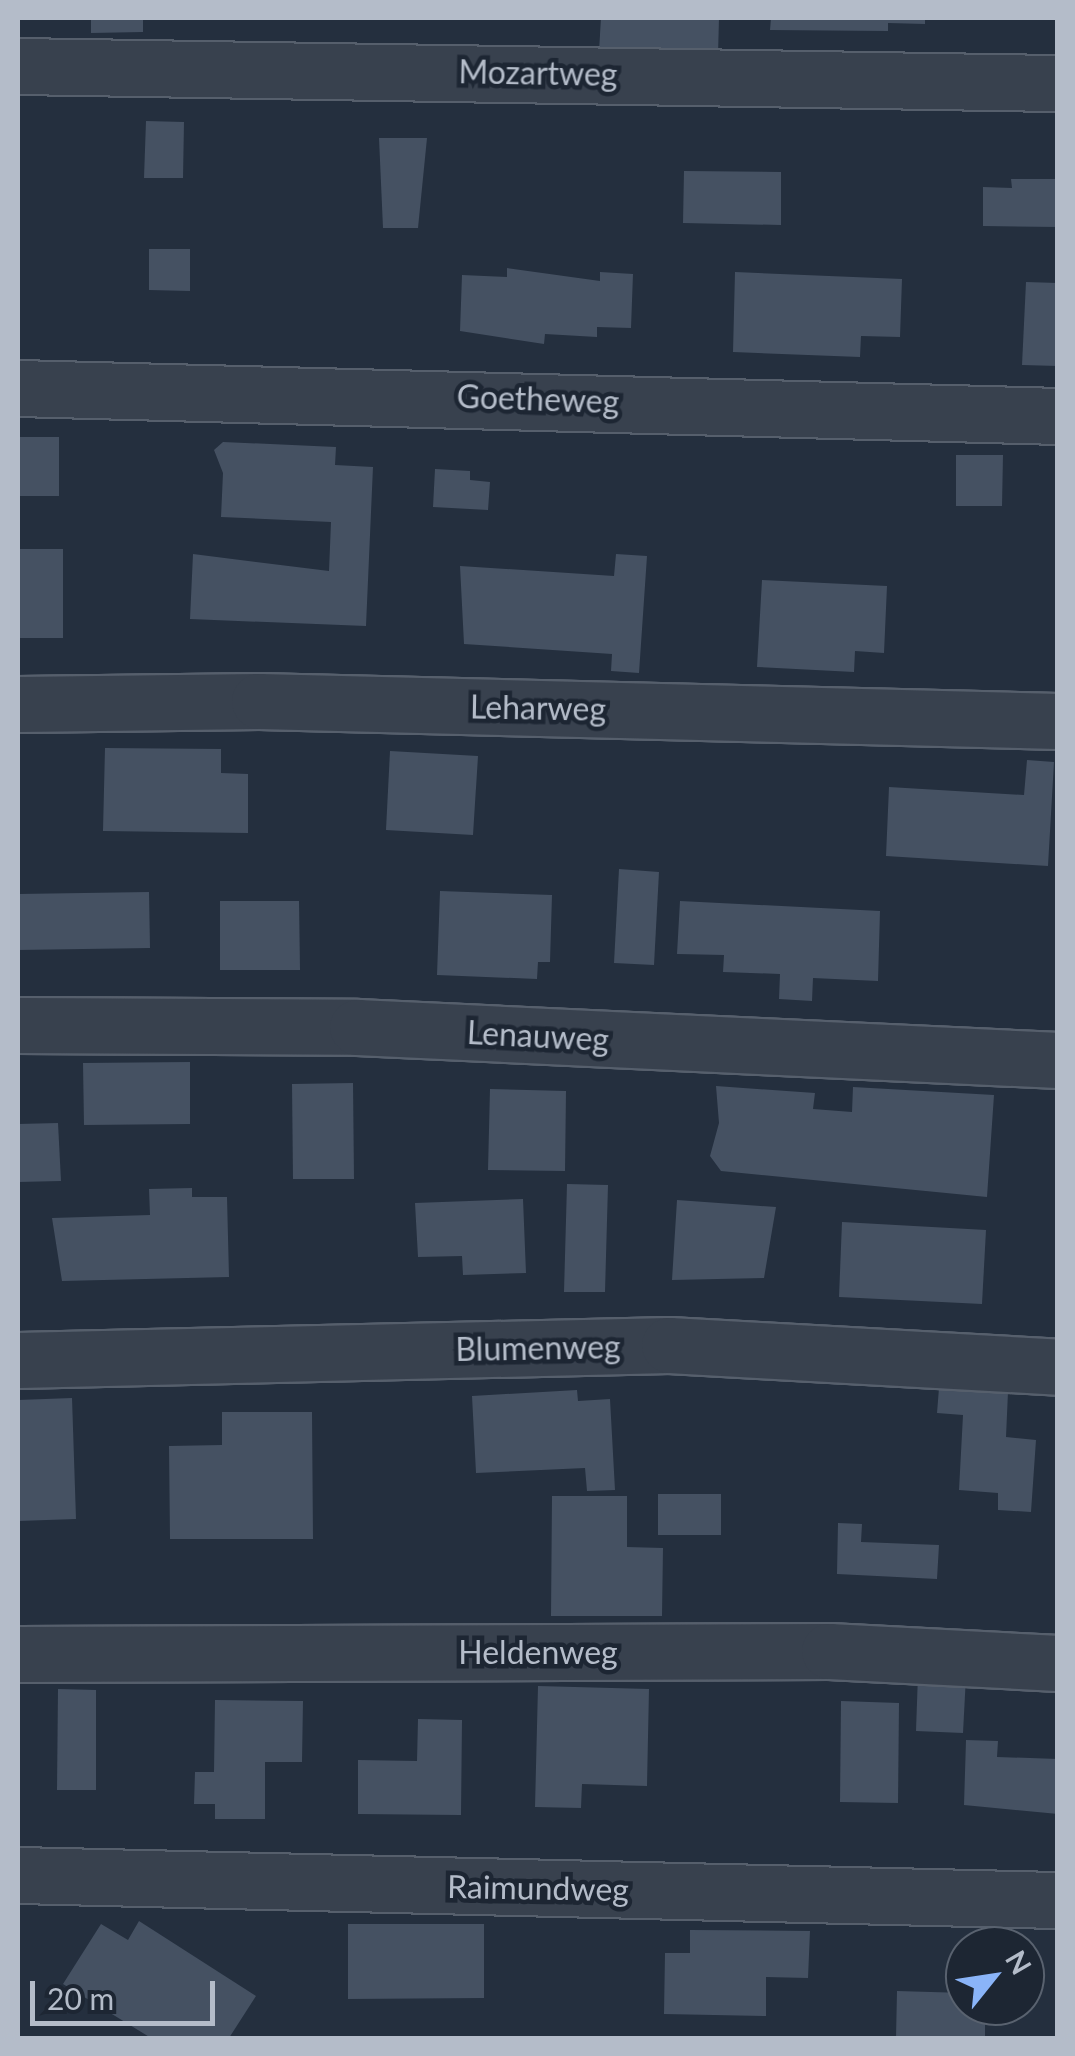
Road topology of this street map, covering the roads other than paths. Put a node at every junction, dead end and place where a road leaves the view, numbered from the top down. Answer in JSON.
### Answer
{"nodes":[{"id":1,"x":18,"y":66,"type":"edge"},
{"id":2,"x":1058,"y":83,"type":"edge"},
{"id":3,"x":18,"y":388,"type":"edge"},
{"id":4,"x":1058,"y":416,"type":"edge"},
{"id":5,"x":18,"y":704,"type":"edge"},
{"id":6,"x":1058,"y":721,"type":"edge"},
{"id":7,"x":18,"y":1025,"type":"edge"},
{"id":8,"x":1058,"y":1060,"type":"edge"},
{"id":9,"x":18,"y":1360,"type":"edge"},
{"id":10,"x":1058,"y":1367,"type":"edge"},
{"id":11,"x":18,"y":1654,"type":"edge"},
{"id":12,"x":1058,"y":1663,"type":"edge"},
{"id":13,"x":18,"y":1875,"type":"edge"},
{"id":14,"x":1058,"y":1900,"type":"edge"}],
"edges":[{"from":1,"to":2,"type":"street","name":"Mozartweg"},
{"from":3,"to":4,"type":"street","name":"Goetheweg"},
{"from":5,"to":6,"type":"street","name":"Leharweg"},
{"from":7,"to":8,"type":"street","name":"Lenauweg"},
{"from":9,"to":10,"type":"street","name":"Blumenweg"},
{"from":11,"to":12,"type":"street","name":"Heldenweg"},
{"from":13,"to":14,"type":"street","name":"Raimundweg"}]}
